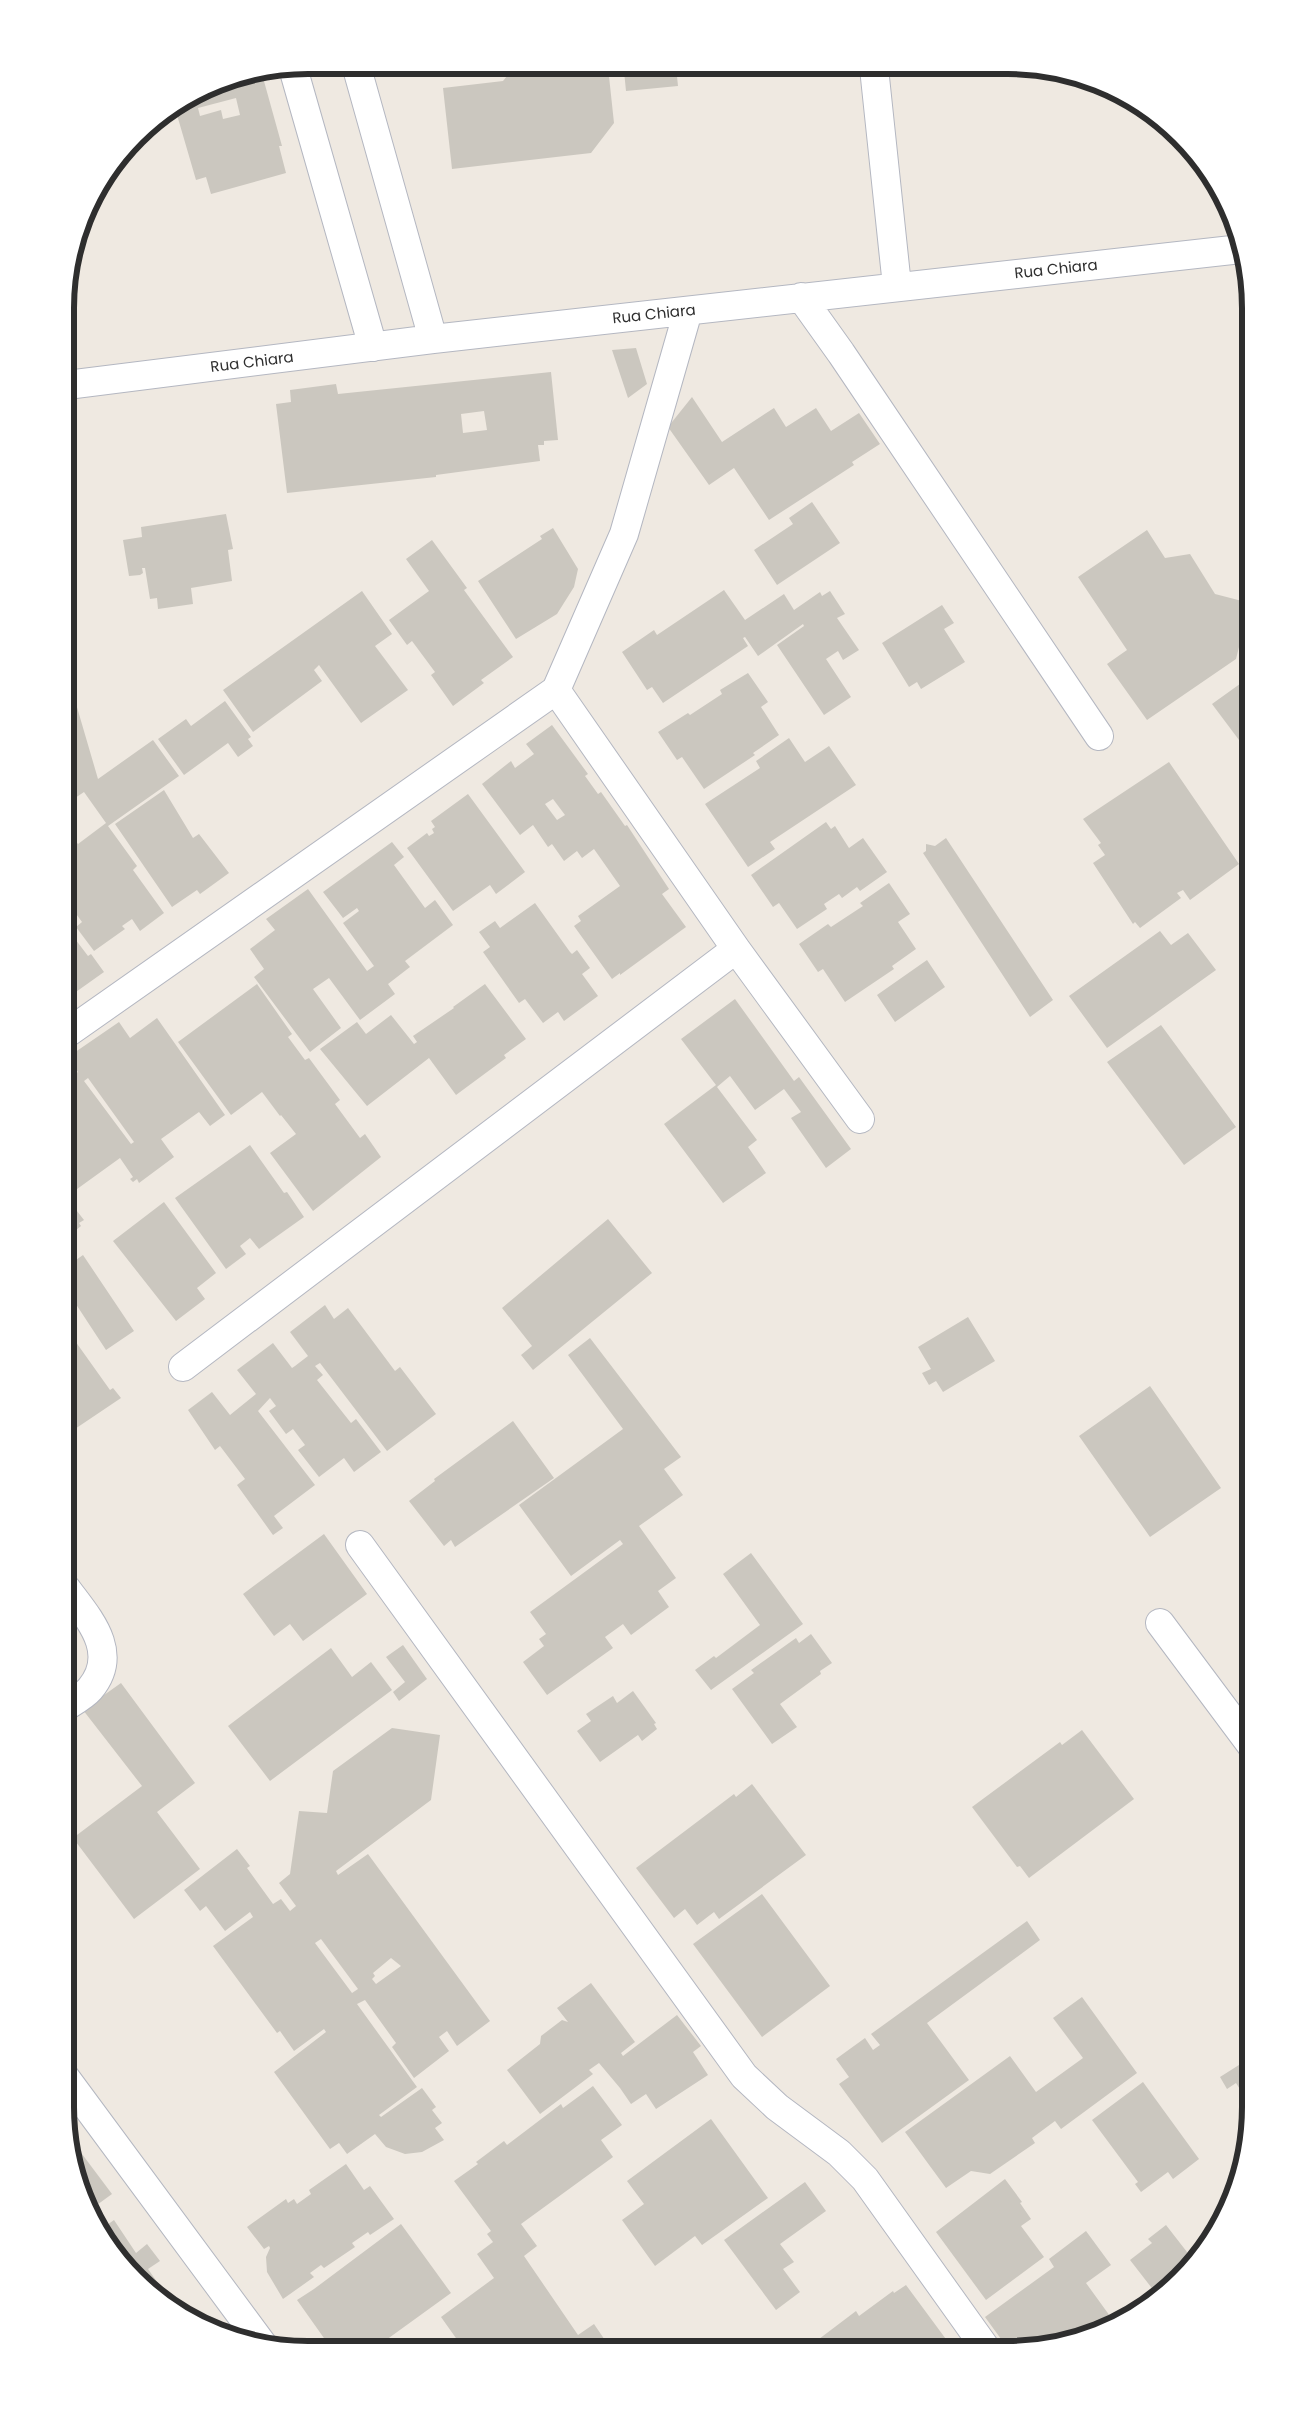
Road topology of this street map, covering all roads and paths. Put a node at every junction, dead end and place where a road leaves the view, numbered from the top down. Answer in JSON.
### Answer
{"nodes":[{"id":1,"x":295,"y":74,"type":"edge"},
{"id":2,"x":359,"y":74,"type":"edge"},
{"id":3,"x":875,"y":74,"type":"edge"},
{"id":4,"x":1235,"y":250,"type":"edge"},
{"id":5,"x":897,"y":286,"type":"junction"},
{"id":6,"x":801,"y":297,"type":"junction"},
{"id":7,"x":688,"y":311,"type":"junction"},
{"id":8,"x":433,"y":339,"type":"junction"},
{"id":9,"x":374,"y":347,"type":"junction"},
{"id":10,"x":74,"y":384,"type":"edge"},
{"id":11,"x":556,"y":690,"type":"junction"},
{"id":12,"x":1099,"y":736,"type":"dead end"},
{"id":13,"x":736,"y":949,"type":"junction"},
{"id":14,"x":74,"y":1028,"type":"edge"},
{"id":15,"x":860,"y":1119,"type":"dead end"},
{"id":16,"x":183,"y":1367,"type":"dead end"},
{"id":17,"x":360,"y":1545,"type":"dead end"},
{"id":18,"x":74,"y":1599,"type":"edge"},
{"id":19,"x":1160,"y":1623,"type":"dead end"},
{"id":20,"x":74,"y":1701,"type":"edge"},
{"id":21,"x":1242,"y":1733,"type":"edge"},
{"id":22,"x":74,"y":2089,"type":"edge"},
{"id":23,"x":256,"y":2335,"type":"edge"},
{"id":24,"x":981,"y":2341,"type":"edge"}],
"edges":[{"from":1,"to":9,"type":"street"},
{"from":2,"to":8,"type":"street"},
{"from":3,"to":5,"type":"street"},
{"from":4,"to":5,"type":"street","name":"Rua Chiara"},
{"from":5,"to":6,"type":"street","name":"Rua Chiara"},
{"from":6,"to":7,"type":"street","name":"Rua Chiara"},
{"from":6,"to":12,"type":"street"},
{"from":7,"to":8,"type":"street","name":"Rua Chiara"},
{"from":7,"to":11,"type":"street"},
{"from":8,"to":9,"type":"street","name":"Rua Chiara"},
{"from":9,"to":10,"type":"street","name":"Rua Chiara"},
{"from":11,"to":13,"type":"street"},
{"from":11,"to":14,"type":"street"},
{"from":13,"to":15,"type":"street"},
{"from":13,"to":16,"type":"street"},
{"from":17,"to":24,"type":"street"},
{"from":18,"to":20,"type":"street"},
{"from":19,"to":21,"type":"street"},
{"from":22,"to":23,"type":"street"}]}
